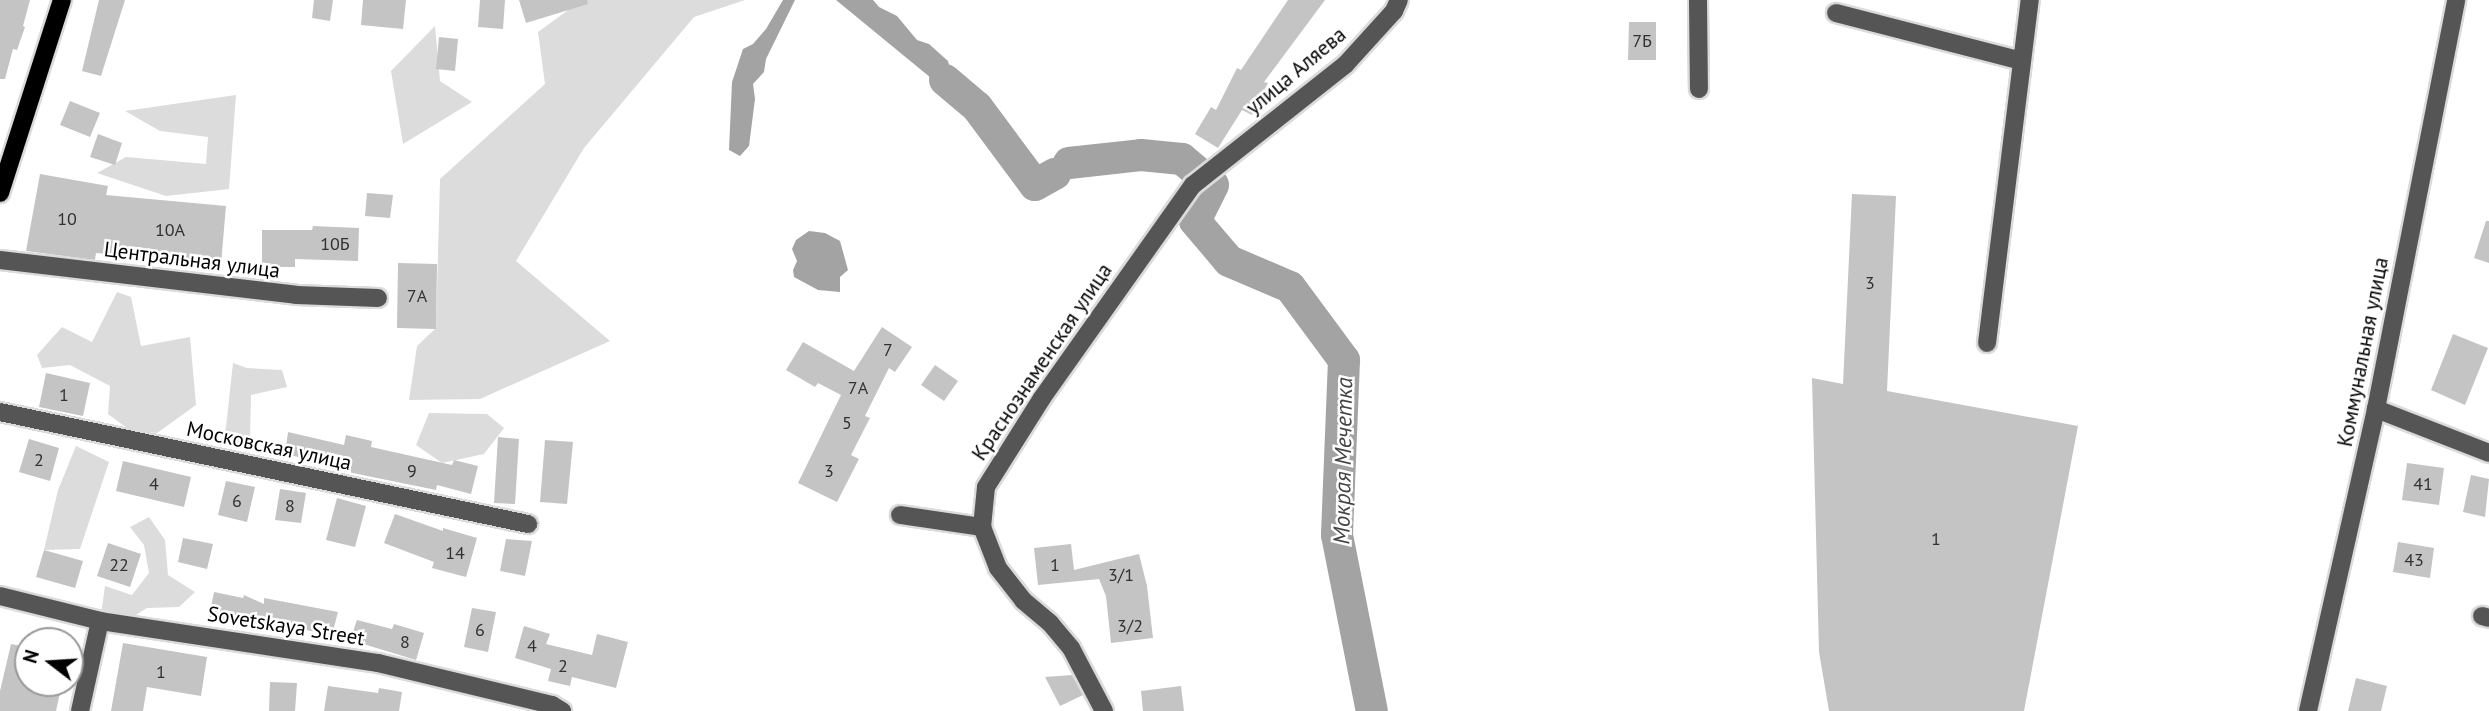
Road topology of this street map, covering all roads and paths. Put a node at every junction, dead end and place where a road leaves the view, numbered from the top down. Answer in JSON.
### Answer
{"nodes":[{"id":1,"x":62,"y":0,"type":"edge"},
{"id":2,"x":1399,"y":0,"type":"edge"},
{"id":3,"x":1698,"y":0,"type":"edge"},
{"id":4,"x":2030,"y":0,"type":"edge"},
{"id":5,"x":2456,"y":0,"type":"edge"},
{"id":6,"x":1836,"y":13,"type":"dead end"},
{"id":7,"x":2021,"y":61,"type":"junction"},
{"id":8,"x":1699,"y":89,"type":"dead end"},
{"id":9,"x":1193,"y":185,"type":"joint"},
{"id":10,"x":0,"y":193,"type":"edge"},
{"id":11,"x":0,"y":260,"type":"edge"},
{"id":12,"x":378,"y":298,"type":"dead end"},
{"id":13,"x":1987,"y":343,"type":"dead end"},
{"id":14,"x":2376,"y":410,"type":"junction"},
{"id":15,"x":0,"y":412,"type":"edge"},
{"id":16,"x":2489,"y":453,"type":"edge"},
{"id":17,"x":900,"y":515,"type":"dead end"},
{"id":18,"x":528,"y":524,"type":"dead end"},
{"id":19,"x":982,"y":527,"type":"junction"},
{"id":20,"x":0,"y":596,"type":"edge"},
{"id":21,"x":100,"y":621,"type":"junction"},
{"id":22,"x":555,"y":709,"type":"edge"},
{"id":23,"x":80,"y":711,"type":"edge"},
{"id":24,"x":1104,"y":711,"type":"edge"},
{"id":25,"x":2308,"y":711,"type":"edge"}],
"edges":[{"from":1,"to":10,"type":"main road"},
{"from":2,"to":9,"type":"street","name":"улица Аляева"},
{"from":3,"to":8,"type":"street"},
{"from":4,"to":7,"type":"street"},
{"from":5,"to":14,"type":"street","name":"Коммунальная улица"},
{"from":6,"to":7,"type":"street"},
{"from":7,"to":13,"type":"street"},
{"from":9,"to":19,"type":"street","name":"Краснознаменская улица"},
{"from":11,"to":12,"type":"street","name":"Центральная улица"},
{"from":14,"to":16,"type":"street"},
{"from":14,"to":25,"type":"street","name":"Коммунальная улица"},
{"from":15,"to":18,"type":"street","name":"Московская улица"},
{"from":17,"to":19,"type":"street"},
{"from":19,"to":24,"type":"street","name":"Краснознаменская улица"},
{"from":20,"to":21,"type":"street","name":"Sovetskaya Street"},
{"from":21,"to":22,"type":"street","name":"Sovetskaya Street"},
{"from":21,"to":23,"type":"street"}]}
